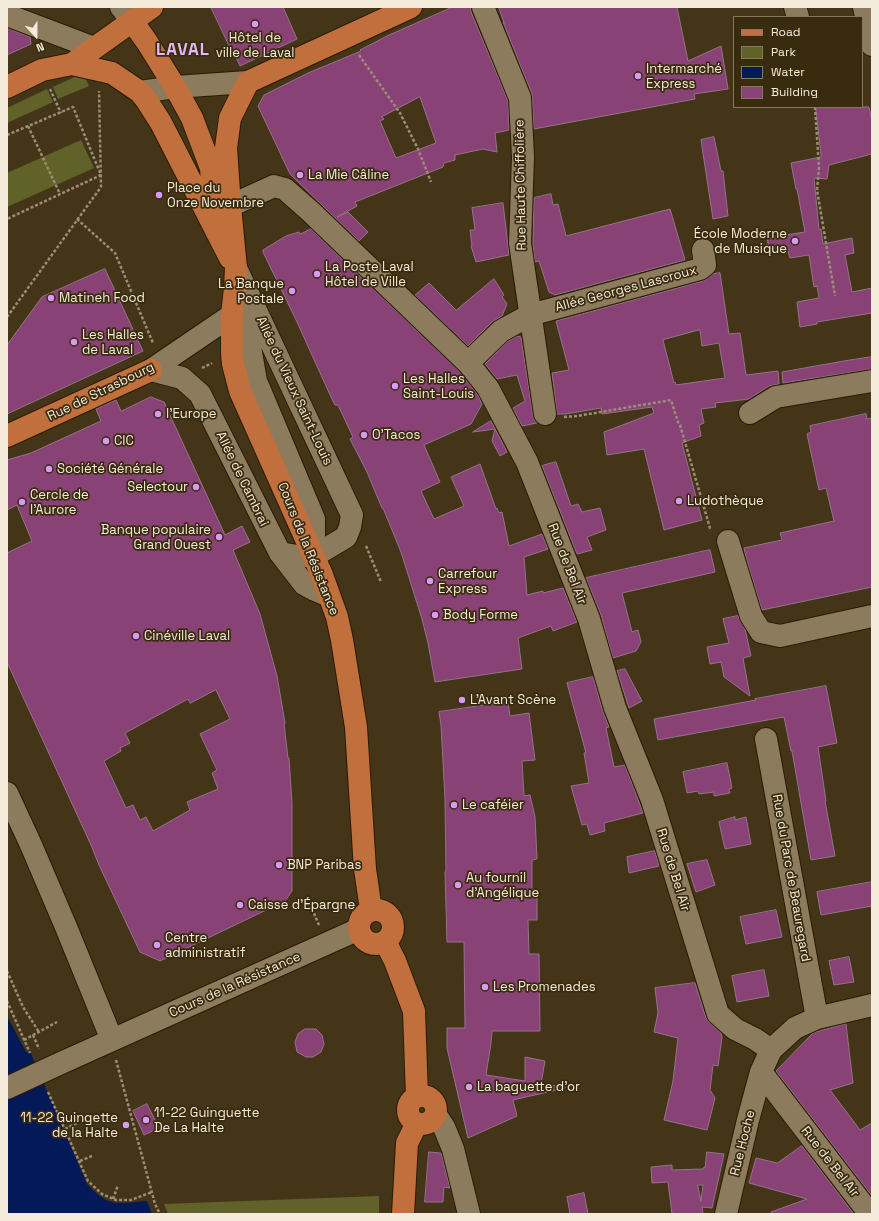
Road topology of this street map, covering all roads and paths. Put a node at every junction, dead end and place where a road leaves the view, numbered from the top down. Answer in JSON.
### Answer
{"nodes":[{"id":1,"x":152,"y":7,"type":"edge"},
{"id":2,"x":411,"y":7,"type":"edge"},
{"id":3,"x":483,"y":7,"type":"edge"},
{"id":4,"x":864,"y":7,"type":"edge"},
{"id":5,"x":127,"y":14,"type":"edge"},
{"id":6,"x":7,"y":15,"type":"edge"},
{"id":7,"x":346,"y":37,"type":"junction"},
{"id":8,"x":872,"y":45,"type":"edge"},
{"id":9,"x":94,"y":48,"type":"junction"},
{"id":10,"x":72,"y":64,"type":"junction"},
{"id":11,"x":99,"y":70,"type":"junction"},
{"id":12,"x":248,"y":82,"type":"junction"},
{"id":13,"x":48,"y":85,"type":"dead end"},
{"id":14,"x":7,"y":87,"type":"edge"},
{"id":15,"x":175,"y":87,"type":"junction"},
{"id":16,"x":140,"y":92,"type":"junction"},
{"id":17,"x":814,"y":108,"type":"edge"},
{"id":18,"x":61,"y":113,"type":"junction"},
{"id":19,"x":28,"y":126,"type":"junction"},
{"id":20,"x":7,"y":135,"type":"edge"},
{"id":21,"x":101,"y":175,"type":"junction"},
{"id":22,"x":431,"y":182,"type":"dead end"},
{"id":23,"x":60,"y":194,"type":"junction"},
{"id":24,"x":230,"y":206,"type":"junction"},
{"id":25,"x":7,"y":219,"type":"edge"},
{"id":26,"x":77,"y":219,"type":"junction"},
{"id":27,"x":216,"y":231,"type":"junction"},
{"id":28,"x":703,"y":250,"type":"dead end"},
{"id":29,"x":236,"y":268,"type":"junction"},
{"id":30,"x":835,"y":296,"type":"dead end"},
{"id":31,"x":232,"y":315,"type":"junction"},
{"id":32,"x":530,"y":315,"type":"junction"},
{"id":33,"x":7,"y":317,"type":"edge"},
{"id":34,"x":154,"y":347,"type":"dead end"},
{"id":35,"x":468,"y":363,"type":"junction"},
{"id":36,"x":151,"y":370,"type":"junction"},
{"id":37,"x":870,"y":386,"type":"edge"},
{"id":38,"x":750,"y":413,"type":"dead end"},
{"id":39,"x":545,"y":414,"type":"joint"},
{"id":40,"x":7,"y":436,"type":"edge"},
{"id":41,"x":352,"y":515,"type":"junction"},
{"id":42,"x":728,"y":541,"type":"joint"},
{"id":43,"x":280,"y":553,"type":"junction"},
{"id":44,"x":314,"y":556,"type":"junction"},
{"id":45,"x":381,"y":582,"type":"dead end"},
{"id":46,"x":329,"y":596,"type":"junction"},
{"id":47,"x":872,"y":616,"type":"edge"},
{"id":48,"x":766,"y":739,"type":"dead end"},
{"id":49,"x":7,"y":793,"type":"edge"},
{"id":50,"x":372,"y":910,"type":"junction"},
{"id":51,"x":358,"y":930,"type":"junction"},
{"id":52,"x":385,"y":941,"type":"junction"},
{"id":53,"x":7,"y":971,"type":"edge"},
{"id":54,"x":7,"y":1001,"type":"edge"},
{"id":55,"x":872,"y":1005,"type":"edge"},
{"id":56,"x":816,"y":1018,"type":"junction"},
{"id":57,"x":57,"y":1022,"type":"dead end"},
{"id":58,"x":38,"y":1032,"type":"junction"},
{"id":59,"x":33,"y":1035,"type":"junction"},
{"id":60,"x":24,"y":1040,"type":"junction"},
{"id":61,"x":112,"y":1040,"type":"junction"},
{"id":62,"x":40,"y":1050,"type":"dead end"},
{"id":63,"x":770,"y":1050,"type":"junction"},
{"id":64,"x":31,"y":1054,"type":"dead end"},
{"id":65,"x":761,"y":1072,"type":"junction"},
{"id":66,"x":7,"y":1088,"type":"edge"},
{"id":67,"x":46,"y":1088,"type":"dead end"},
{"id":68,"x":426,"y":1119,"type":"junction"},
{"id":69,"x":77,"y":1123,"type":"dead end"},
{"id":70,"x":65,"y":1129,"type":"junction"},
{"id":71,"x":92,"y":1156,"type":"dead end"},
{"id":72,"x":80,"y":1161,"type":"junction"},
{"id":73,"x":118,"y":1185,"type":"dead end"},
{"id":74,"x":152,"y":1192,"type":"junction"},
{"id":75,"x":113,"y":1199,"type":"junction"},
{"id":76,"x":160,"y":1214,"type":"edge"},
{"id":77,"x":403,"y":1214,"type":"edge"},
{"id":78,"x":469,"y":1214,"type":"edge"},
{"id":79,"x":726,"y":1214,"type":"edge"},
{"id":80,"x":870,"y":1214,"type":"edge"}],
"edges":[{"from":1,"to":5,"type":"main road"},
{"from":2,"to":7,"type":"main road"},
{"from":3,"to":32,"type":"street","name":"Rue Haute Chiffolière"},
{"from":4,"to":8,"type":"street"},
{"from":5,"to":9,"type":"main road"},
{"from":5,"to":15,"type":"main road"},
{"from":6,"to":9,"type":"street"},
{"from":7,"to":12,"type":"main road"},
{"from":7,"to":22,"type":"path"},
{"from":9,"to":10,"type":"main road"},
{"from":10,"to":11,"type":"main road"},
{"from":10,"to":14,"type":"main road"},
{"from":11,"to":16,"type":"main road"},
{"from":11,"to":21,"type":"path"},
{"from":12,"to":15,"type":"street"},
{"from":12,"to":24,"type":"main road","name":"Cours de la Résistance"},
{"from":13,"to":18,"type":"path"},
{"from":15,"to":16,"type":"street"},
{"from":15,"to":27,"type":"main road"},
{"from":16,"to":27,"type":"main road"},
{"from":17,"to":30,"type":"path"},
{"from":18,"to":19,"type":"path"},
{"from":18,"to":21,"type":"path"},
{"from":19,"to":20,"type":"path"},
{"from":19,"to":23,"type":"path"},
{"from":21,"to":23,"type":"path"},
{"from":21,"to":26,"type":"path"},
{"from":23,"to":25,"type":"path"},
{"from":24,"to":29,"type":"main road","name":"Cours de la Résistance"},
{"from":24,"to":35,"type":"street","name":"Rue de Bel Air"},
{"from":26,"to":33,"type":"path"},
{"from":26,"to":34,"type":"path"},
{"from":27,"to":29,"type":"main road"},
{"from":28,"to":32,"type":"street","name":"Allée Georges Lascroux"},
{"from":29,"to":31,"type":"main road","name":"Cours de la Résistance"},
{"from":29,"to":41,"type":"street","name":"Allée du Vieux Saint-Louis"},
{"from":29,"to":44,"type":"street"},
{"from":31,"to":36,"type":"street","name":"Rue de Strasbourg"},
{"from":31,"to":44,"type":"main road","name":"Cours de la Résistance"},
{"from":32,"to":35,"type":"street"},
{"from":32,"to":39,"type":"street","name":"Rue Haute Chiffolière"},
{"from":35,"to":63,"type":"street","name":"Rue de Bel Air"},
{"from":36,"to":40,"type":"main road","name":"Rue de Strasbourg"},
{"from":36,"to":43,"type":"street","name":"Allée de Cambrai"},
{"from":37,"to":38,"type":"street"},
{"from":39,"to":42,"type":"path"},
{"from":41,"to":44,"type":"street"},
{"from":41,"to":45,"type":"path"},
{"from":42,"to":47,"type":"street"},
{"from":43,"to":44,"type":"street"},
{"from":43,"to":46,"type":"street","name":"Allée de Cambrai"},
{"from":44,"to":46,"type":"main road","name":"Cours de la Résistance"},
{"from":46,"to":50,"type":"main road","name":"Cours de la Résistance"},
{"from":48,"to":56,"type":"street","name":"Rue du Parc de Beauregard"},
{"from":49,"to":61,"type":"street"},
{"from":50,"to":51,"type":"main road"},
{"from":50,"to":52,"type":"main road"},
{"from":51,"to":52,"type":"main road"},
{"from":51,"to":61,"type":"street","name":"Cours de la Résistance"},
{"from":52,"to":68,"type":"main road"},
{"from":53,"to":58,"type":"path"},
{"from":54,"to":60,"type":"path"},
{"from":55,"to":56,"type":"street"},
{"from":56,"to":63,"type":"street"},
{"from":57,"to":58,"type":"path"},
{"from":58,"to":59,"type":"path"},
{"from":59,"to":60,"type":"path"},
{"from":59,"to":62,"type":"path"},
{"from":60,"to":64,"type":"path"},
{"from":61,"to":66,"type":"street","name":"Cours de la Résistance","bridge":true},
{"from":61,"to":74,"type":"path"},
{"from":63,"to":65,"type":"street","name":"Rue Hoche"},
{"from":65,"to":79,"type":"street","name":"Rue Hoche"},
{"from":65,"to":80,"type":"street","name":"Rue de Bel Air"},
{"from":67,"to":70,"type":"path"},
{"from":68,"to":77,"type":"main road"},
{"from":68,"to":78,"type":"street"},
{"from":69,"to":70,"type":"path"},
{"from":70,"to":72,"type":"path"},
{"from":71,"to":72,"type":"path"},
{"from":72,"to":75,"type":"path"},
{"from":73,"to":75,"type":"path"},
{"from":74,"to":75,"type":"path"},
{"from":74,"to":76,"type":"path"}]}
